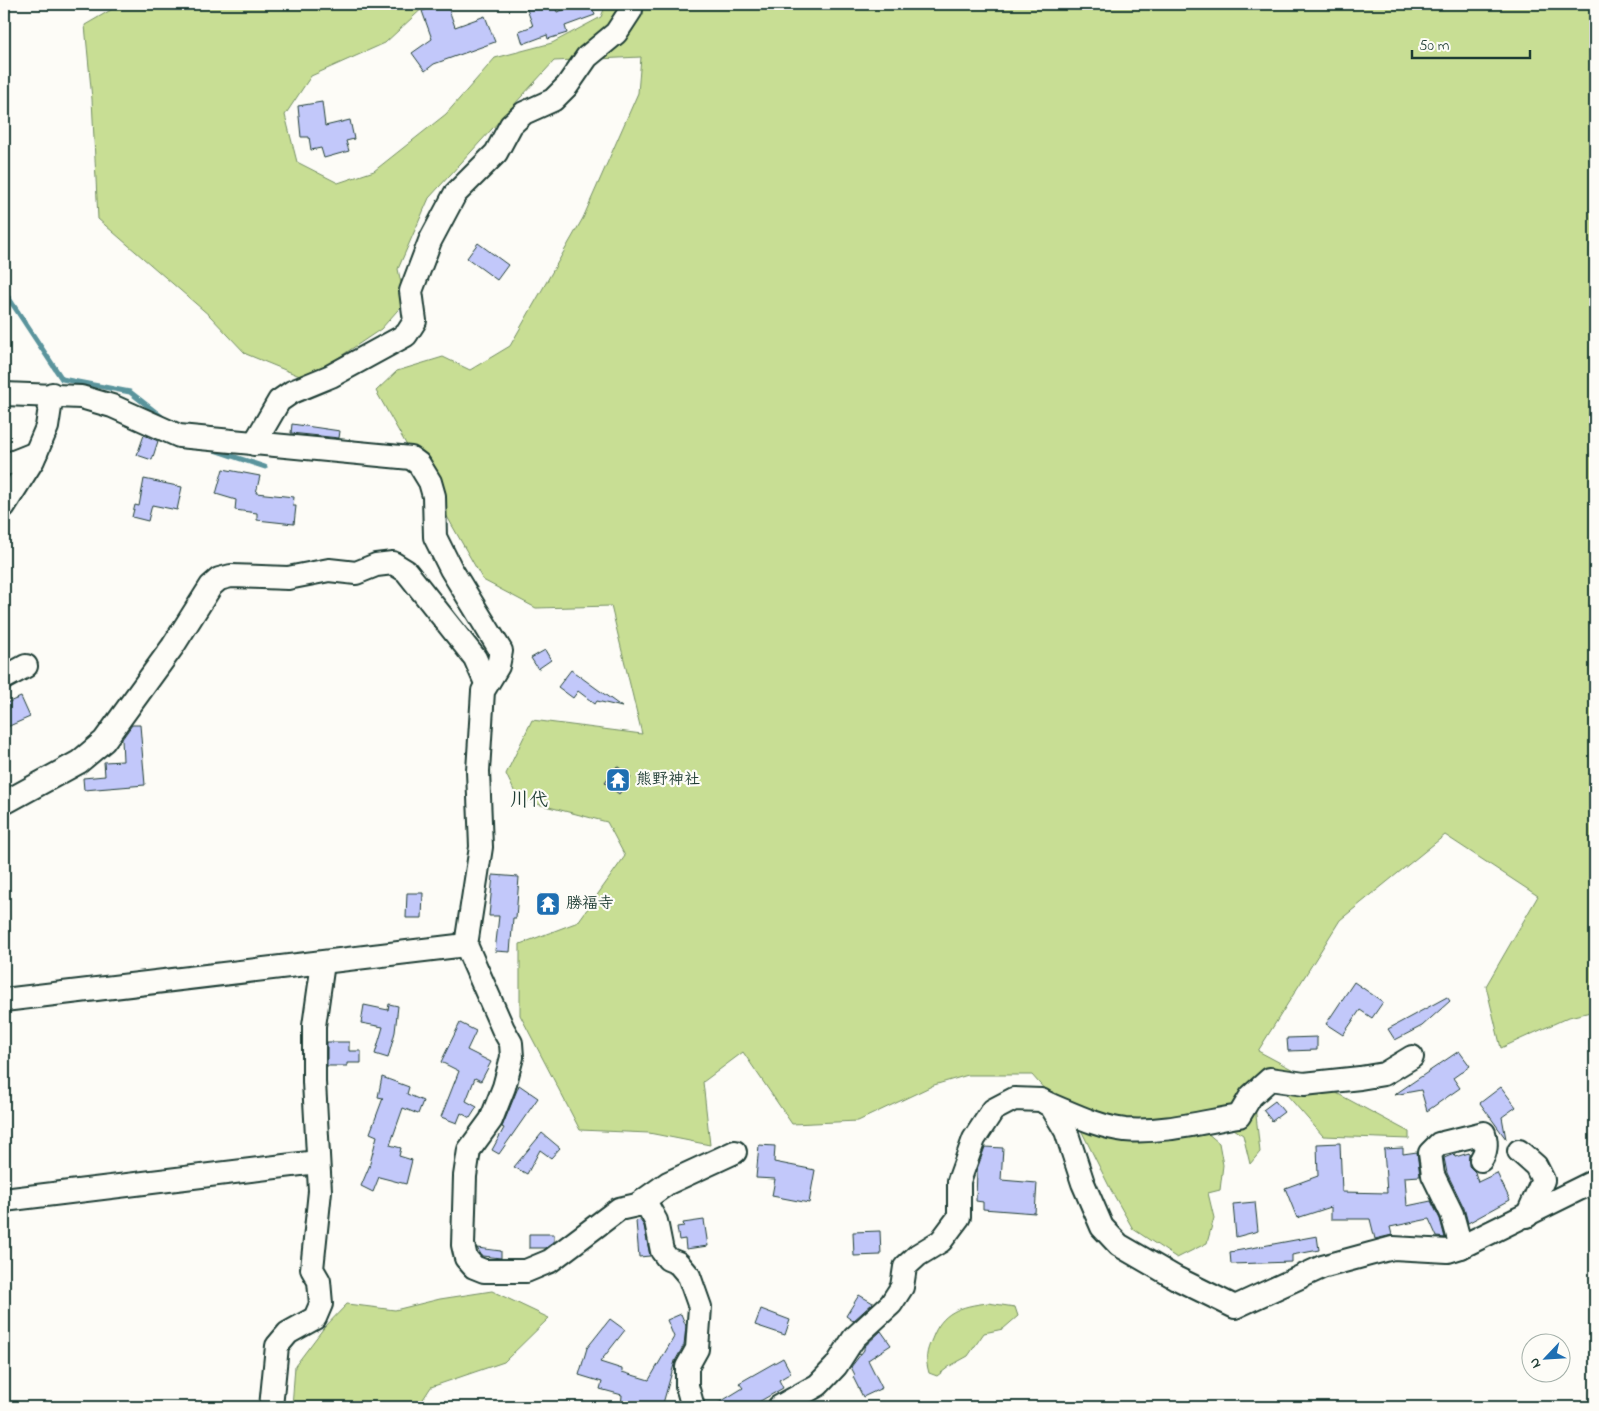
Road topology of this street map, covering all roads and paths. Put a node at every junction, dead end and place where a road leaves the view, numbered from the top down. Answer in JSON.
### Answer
{"nodes":[{"id":1,"x":630,"y":4,"type":"edge"},
{"id":2,"x":4,"y":394,"type":"edge"},
{"id":3,"x":52,"y":394,"type":"junction"},
{"id":4,"x":254,"y":444,"type":"junction"},
{"id":5,"x":36,"y":453,"type":"junction"},
{"id":6,"x":4,"y":463,"type":"edge"},
{"id":7,"x":4,"y":506,"type":"edge"},
{"id":8,"x":26,"y":666,"type":"dead end"},
{"id":9,"x":4,"y":678,"type":"edge"},
{"id":10,"x":486,"y":683,"type":"junction"},
{"id":11,"x":4,"y":803,"type":"edge"},
{"id":12,"x":466,"y":945,"type":"junction"},
{"id":13,"x":323,"y":963,"type":"junction"},
{"id":14,"x":4,"y":1000,"type":"edge"},
{"id":15,"x":1412,"y":1057,"type":"dead end"},
{"id":16,"x":1045,"y":1102,"type":"junction"},
{"id":17,"x":1519,"y":1151,"type":"dead end"},
{"id":18,"x":736,"y":1152,"type":"dead end"},
{"id":19,"x":1481,"y":1160,"type":"dead end"},
{"id":20,"x":317,"y":1162,"type":"junction"},
{"id":21,"x":1595,"y":1181,"type":"edge"},
{"id":22,"x":4,"y":1200,"type":"edge"},
{"id":23,"x":637,"y":1205,"type":"junction"},
{"id":24,"x":1527,"y":1216,"type":"junction"},
{"id":25,"x":1461,"y":1247,"type":"junction"},
{"id":26,"x":271,"y":1407,"type":"edge"},
{"id":27,"x":693,"y":1407,"type":"edge"},
{"id":28,"x":779,"y":1407,"type":"edge"}],
"edges":[{"from":1,"to":4,"type":"street"},
{"from":2,"to":3,"type":"street"},
{"from":3,"to":4,"type":"street"},
{"from":3,"to":5,"type":"street"},
{"from":4,"to":10,"type":"street"},
{"from":5,"to":6,"type":"street"},
{"from":5,"to":7,"type":"street"},
{"from":8,"to":9,"type":"street"},
{"from":10,"to":11,"type":"street"},
{"from":10,"to":12,"type":"street"},
{"from":12,"to":13,"type":"street"},
{"from":12,"to":23,"type":"street"},
{"from":13,"to":14,"type":"street"},
{"from":13,"to":20,"type":"street"},
{"from":15,"to":16,"type":"street"},
{"from":16,"to":25,"type":"street"},
{"from":16,"to":28,"type":"street"},
{"from":17,"to":24,"type":"street"},
{"from":18,"to":23,"type":"street"},
{"from":19,"to":25,"type":"street"},
{"from":20,"to":22,"type":"street"},
{"from":20,"to":26,"type":"street"},
{"from":21,"to":24,"type":"street"},
{"from":23,"to":27,"type":"street"},
{"from":24,"to":25,"type":"street"}]}
